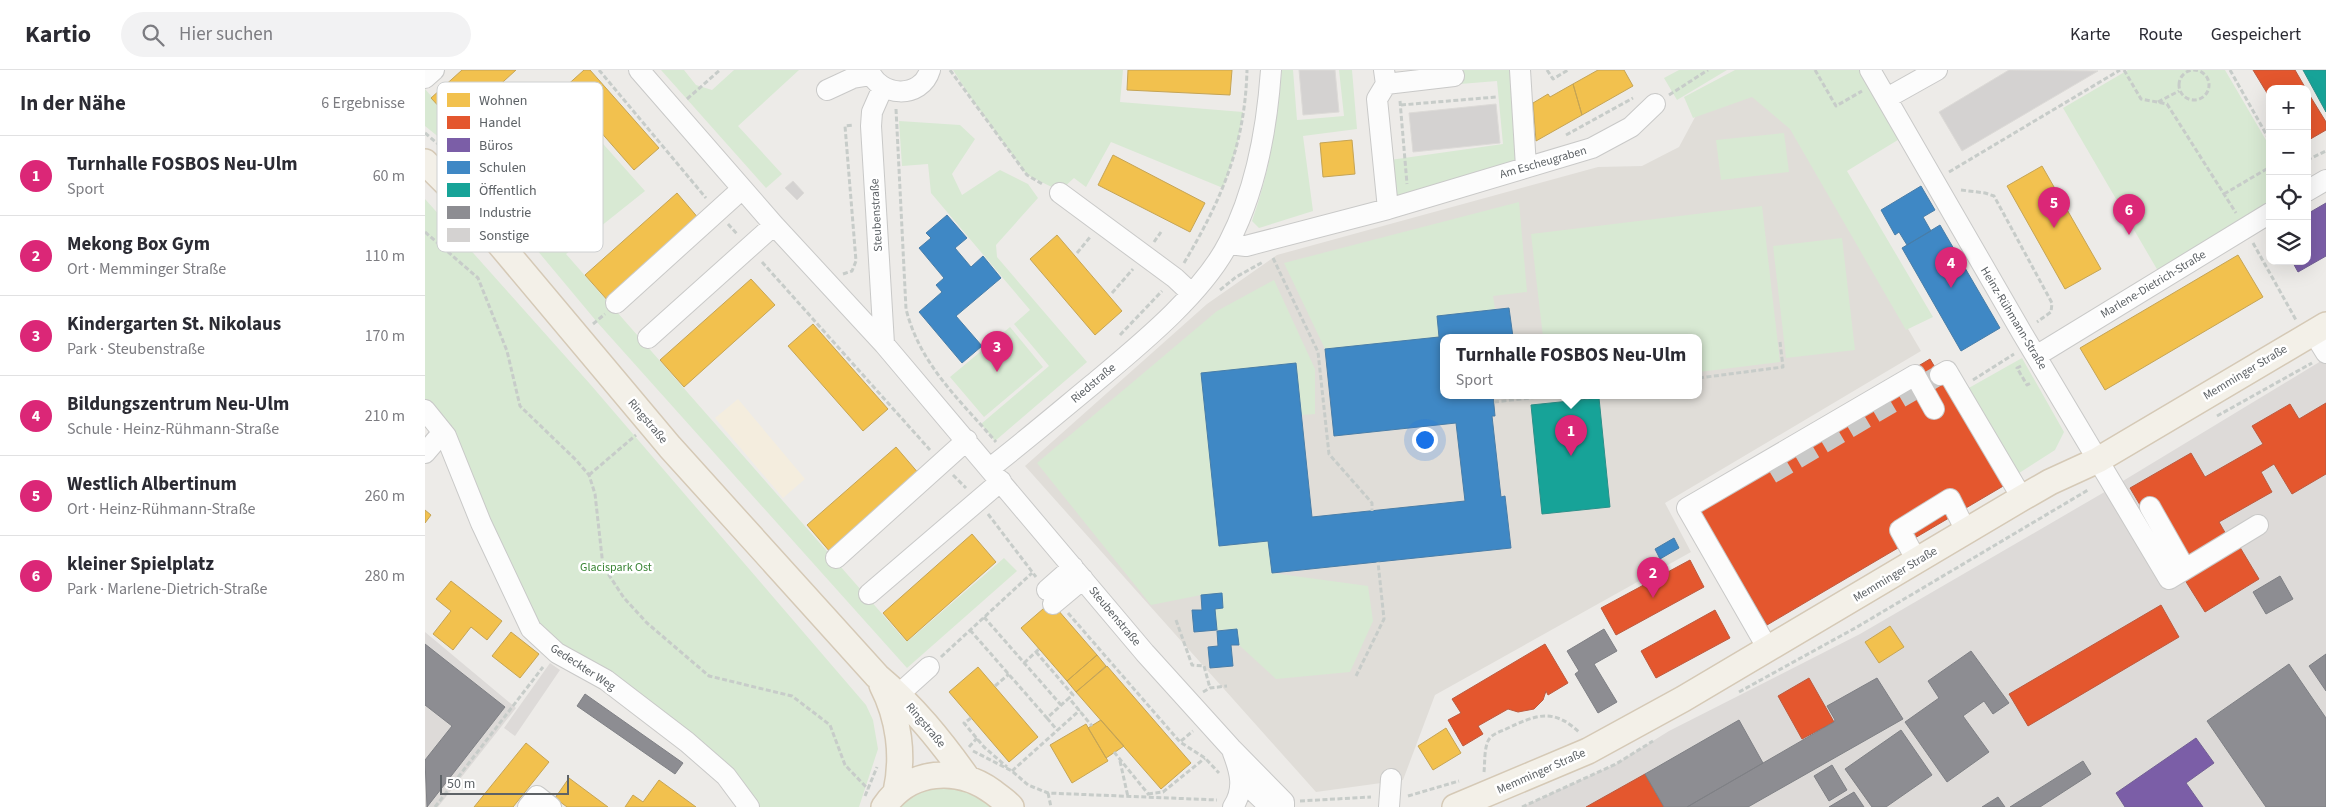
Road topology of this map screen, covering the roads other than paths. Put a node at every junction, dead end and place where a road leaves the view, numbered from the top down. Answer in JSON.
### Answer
{"nodes":[{"id":1,"x":434,"y":70,"type":"edge"},
{"id":2,"x":639,"y":70,"type":"edge"},
{"id":3,"x":931,"y":70,"type":"edge"},
{"id":4,"x":1271,"y":70,"type":"edge"},
{"id":5,"x":1520,"y":70,"type":"edge"},
{"id":6,"x":1937,"y":70,"type":"edge"},
{"id":7,"x":1454,"y":76,"type":"dead end"},
{"id":8,"x":874,"y":77,"type":"edge"},
{"id":9,"x":425,"y":78,"type":"edge"},
{"id":10,"x":1390,"y":79,"type":"edge"},
{"id":11,"x":1878,"y":83,"type":"edge"},
{"id":12,"x":827,"y":90,"type":"dead end"},
{"id":13,"x":1655,"y":104,"type":"road end"},
{"id":14,"x":425,"y":162,"type":"edge"},
{"id":15,"x":1526,"y":167,"type":"junction"},
{"id":16,"x":437,"y":174,"type":"edge"},
{"id":17,"x":2326,"y":180,"type":"edge"},
{"id":18,"x":742,"y":189,"type":"junction"},
{"id":19,"x":2311,"y":189,"type":"edge"},
{"id":20,"x":1060,"y":193,"type":"road end"},
{"id":21,"x":1389,"y":209,"type":"junction"},
{"id":22,"x":2266,"y":215,"type":"edge"},
{"id":23,"x":774,"y":225,"type":"junction"},
{"id":24,"x":1228,"y":244,"type":"junction"},
{"id":25,"x":506,"y":252,"type":"edge"},
{"id":26,"x":1191,"y":293,"type":"junction"},
{"id":27,"x":616,"y":303,"type":"dead end"},
{"id":28,"x":2305,"y":325,"type":"edge"},
{"id":29,"x":648,"y":338,"type":"dead end"},
{"id":30,"x":884,"y":344,"type":"junction"},
{"id":31,"x":2029,"y":344,"type":"junction"},
{"id":32,"x":2322,"y":357,"type":"edge"},
{"id":33,"x":1940,"y":375,"type":"dead end"},
{"id":34,"x":1934,"y":409,"type":"dead end"},
{"id":35,"x":425,"y":410,"type":"edge"},
{"id":36,"x":443,"y":432,"type":"junction"},
{"id":37,"x":967,"y":440,"type":"junction"},
{"id":38,"x":425,"y":454,"type":"edge"},
{"id":39,"x":2103,"y":469,"type":"junction"},
{"id":40,"x":996,"y":475,"type":"junction"},
{"id":41,"x":2022,"y":498,"type":"junction"},
{"id":42,"x":2150,"y":507,"type":"dead end"},
{"id":43,"x":2258,"y":525,"type":"dead end"},
{"id":44,"x":1966,"y":531,"type":"junction"},
{"id":45,"x":836,"y":558,"type":"dead end"},
{"id":46,"x":1917,"y":561,"type":"junction"},
{"id":47,"x":2185,"y":569,"type":"junction"},
{"id":48,"x":1078,"y":573,"type":"junction"},
{"id":49,"x":869,"y":594,"type":"dead end"},
{"id":50,"x":1052,"y":598,"type":"road end"},
{"id":51,"x":1768,"y":649,"type":"junction"},
{"id":52,"x":929,"y":667,"type":"road end"},
{"id":53,"x":877,"y":676,"type":"junction"},
{"id":54,"x":899,"y":694,"type":"junction"},
{"id":55,"x":1231,"y":748,"type":"junction"},
{"id":56,"x":1232,"y":778,"type":"junction"},
{"id":57,"x":968,"y":779,"type":"junction"},
{"id":58,"x":881,"y":801,"type":"edge"},
{"id":59,"x":1231,"y":801,"type":"edge"},
{"id":60,"x":1280,"y":805,"type":"edge"},
{"id":61,"x":1014,"y":806,"type":"edge"},
{"id":62,"x":528,"y":807,"type":"edge"},
{"id":63,"x":551,"y":807,"type":"edge"},
{"id":64,"x":749,"y":807,"type":"edge"},
{"id":65,"x":1455,"y":807,"type":"edge"}],
"edges":[{"from":1,"to":9,"type":"street"},
{"from":2,"to":18,"type":"street","name":"Steubenstraße"},
{"from":3,"to":8,"type":"street"},
{"from":4,"to":24,"type":"street","name":"Riedstraße"},
{"from":5,"to":15,"type":"street"},
{"from":6,"to":11,"type":"street"},
{"from":7,"to":10,"type":"street"},
{"from":8,"to":12,"type":"street"},
{"from":8,"to":30,"type":"street","name":"Steubenstraße"},
{"from":10,"to":21,"type":"street"},
{"from":11,"to":31,"type":"street","name":"Heinz-Rühmann-Straße"},
{"from":13,"to":15,"type":"street","name":"Am Escheugraben"},
{"from":14,"to":16,"type":"main road","name":"Ringstraße"},
{"from":15,"to":21,"type":"street","name":"Am Escheugraben"},
{"from":17,"to":19,"type":"street"},
{"from":18,"to":23,"type":"street","name":"Steubenstraße"},
{"from":18,"to":27,"type":"street"},
{"from":20,"to":26,"type":"street"},
{"from":21,"to":24,"type":"street","name":"Am Escheugraben"},
{"from":22,"to":31,"type":"street","name":"Marlene-Dietrich-Straße"},
{"from":23,"to":29,"type":"street"},
{"from":23,"to":30,"type":"street","name":"Steubenstraße"},
{"from":24,"to":26,"type":"street","name":"Riedstraße"},
{"from":25,"to":53,"type":"main road","name":"Ringstraße"},
{"from":26,"to":40,"type":"street","name":"Riedstraße"},
{"from":28,"to":32,"type":"street"},
{"from":28,"to":39,"type":"main road","name":"Memminger Straße"},
{"from":30,"to":37,"type":"street","name":"Steubenstraße"},
{"from":31,"to":39,"type":"street","name":"Heinz-Rühmann-Straße"},
{"from":33,"to":41,"type":"street"},
{"from":34,"to":51,"type":"street"},
{"from":35,"to":36,"type":"street","name":"Gedeckter Weg"},
{"from":36,"to":38,"type":"street"},
{"from":36,"to":64,"type":"street","name":"Gedeckter Weg"},
{"from":37,"to":40,"type":"street","name":"Steubenstraße"},
{"from":37,"to":45,"type":"street"},
{"from":39,"to":41,"type":"main road","name":"Memminger Straße"},
{"from":39,"to":47,"type":"street","name":"Heinz-Rühmann-Straße"},
{"from":40,"to":48,"type":"street","name":"Steubenstraße"},
{"from":40,"to":49,"type":"street"},
{"from":41,"to":44,"type":"main road","name":"Memminger Straße"},
{"from":42,"to":47,"type":"street"},
{"from":43,"to":47,"type":"street"},
{"from":44,"to":46,"type":"main road","name":"Memminger Straße"},
{"from":44,"to":46,"type":"street"},
{"from":46,"to":51,"type":"main road","name":"Memminger Straße"},
{"from":48,"to":50,"type":"street"},
{"from":48,"to":55,"type":"street","name":"Steubenstraße"},
{"from":51,"to":65,"type":"main road","name":"Memminger Straße"},
{"from":52,"to":54,"type":"street"},
{"from":53,"to":54,"type":"main road","name":"Ringstraße"},
{"from":53,"to":58,"type":"main road","name":"Ringstraße"},
{"from":54,"to":57,"type":"main road","name":"Ringstraße"},
{"from":55,"to":56,"type":"street","name":"Steubenstraße"},
{"from":55,"to":60,"type":"street","name":"Steubenstraße"},
{"from":56,"to":59,"type":"street","name":"Steubenstraße"},
{"from":56,"to":60,"type":"street"},
{"from":57,"to":58,"type":"main road"},
{"from":57,"to":61,"type":"main road"},
{"from":62,"to":63,"type":"street"}]}
